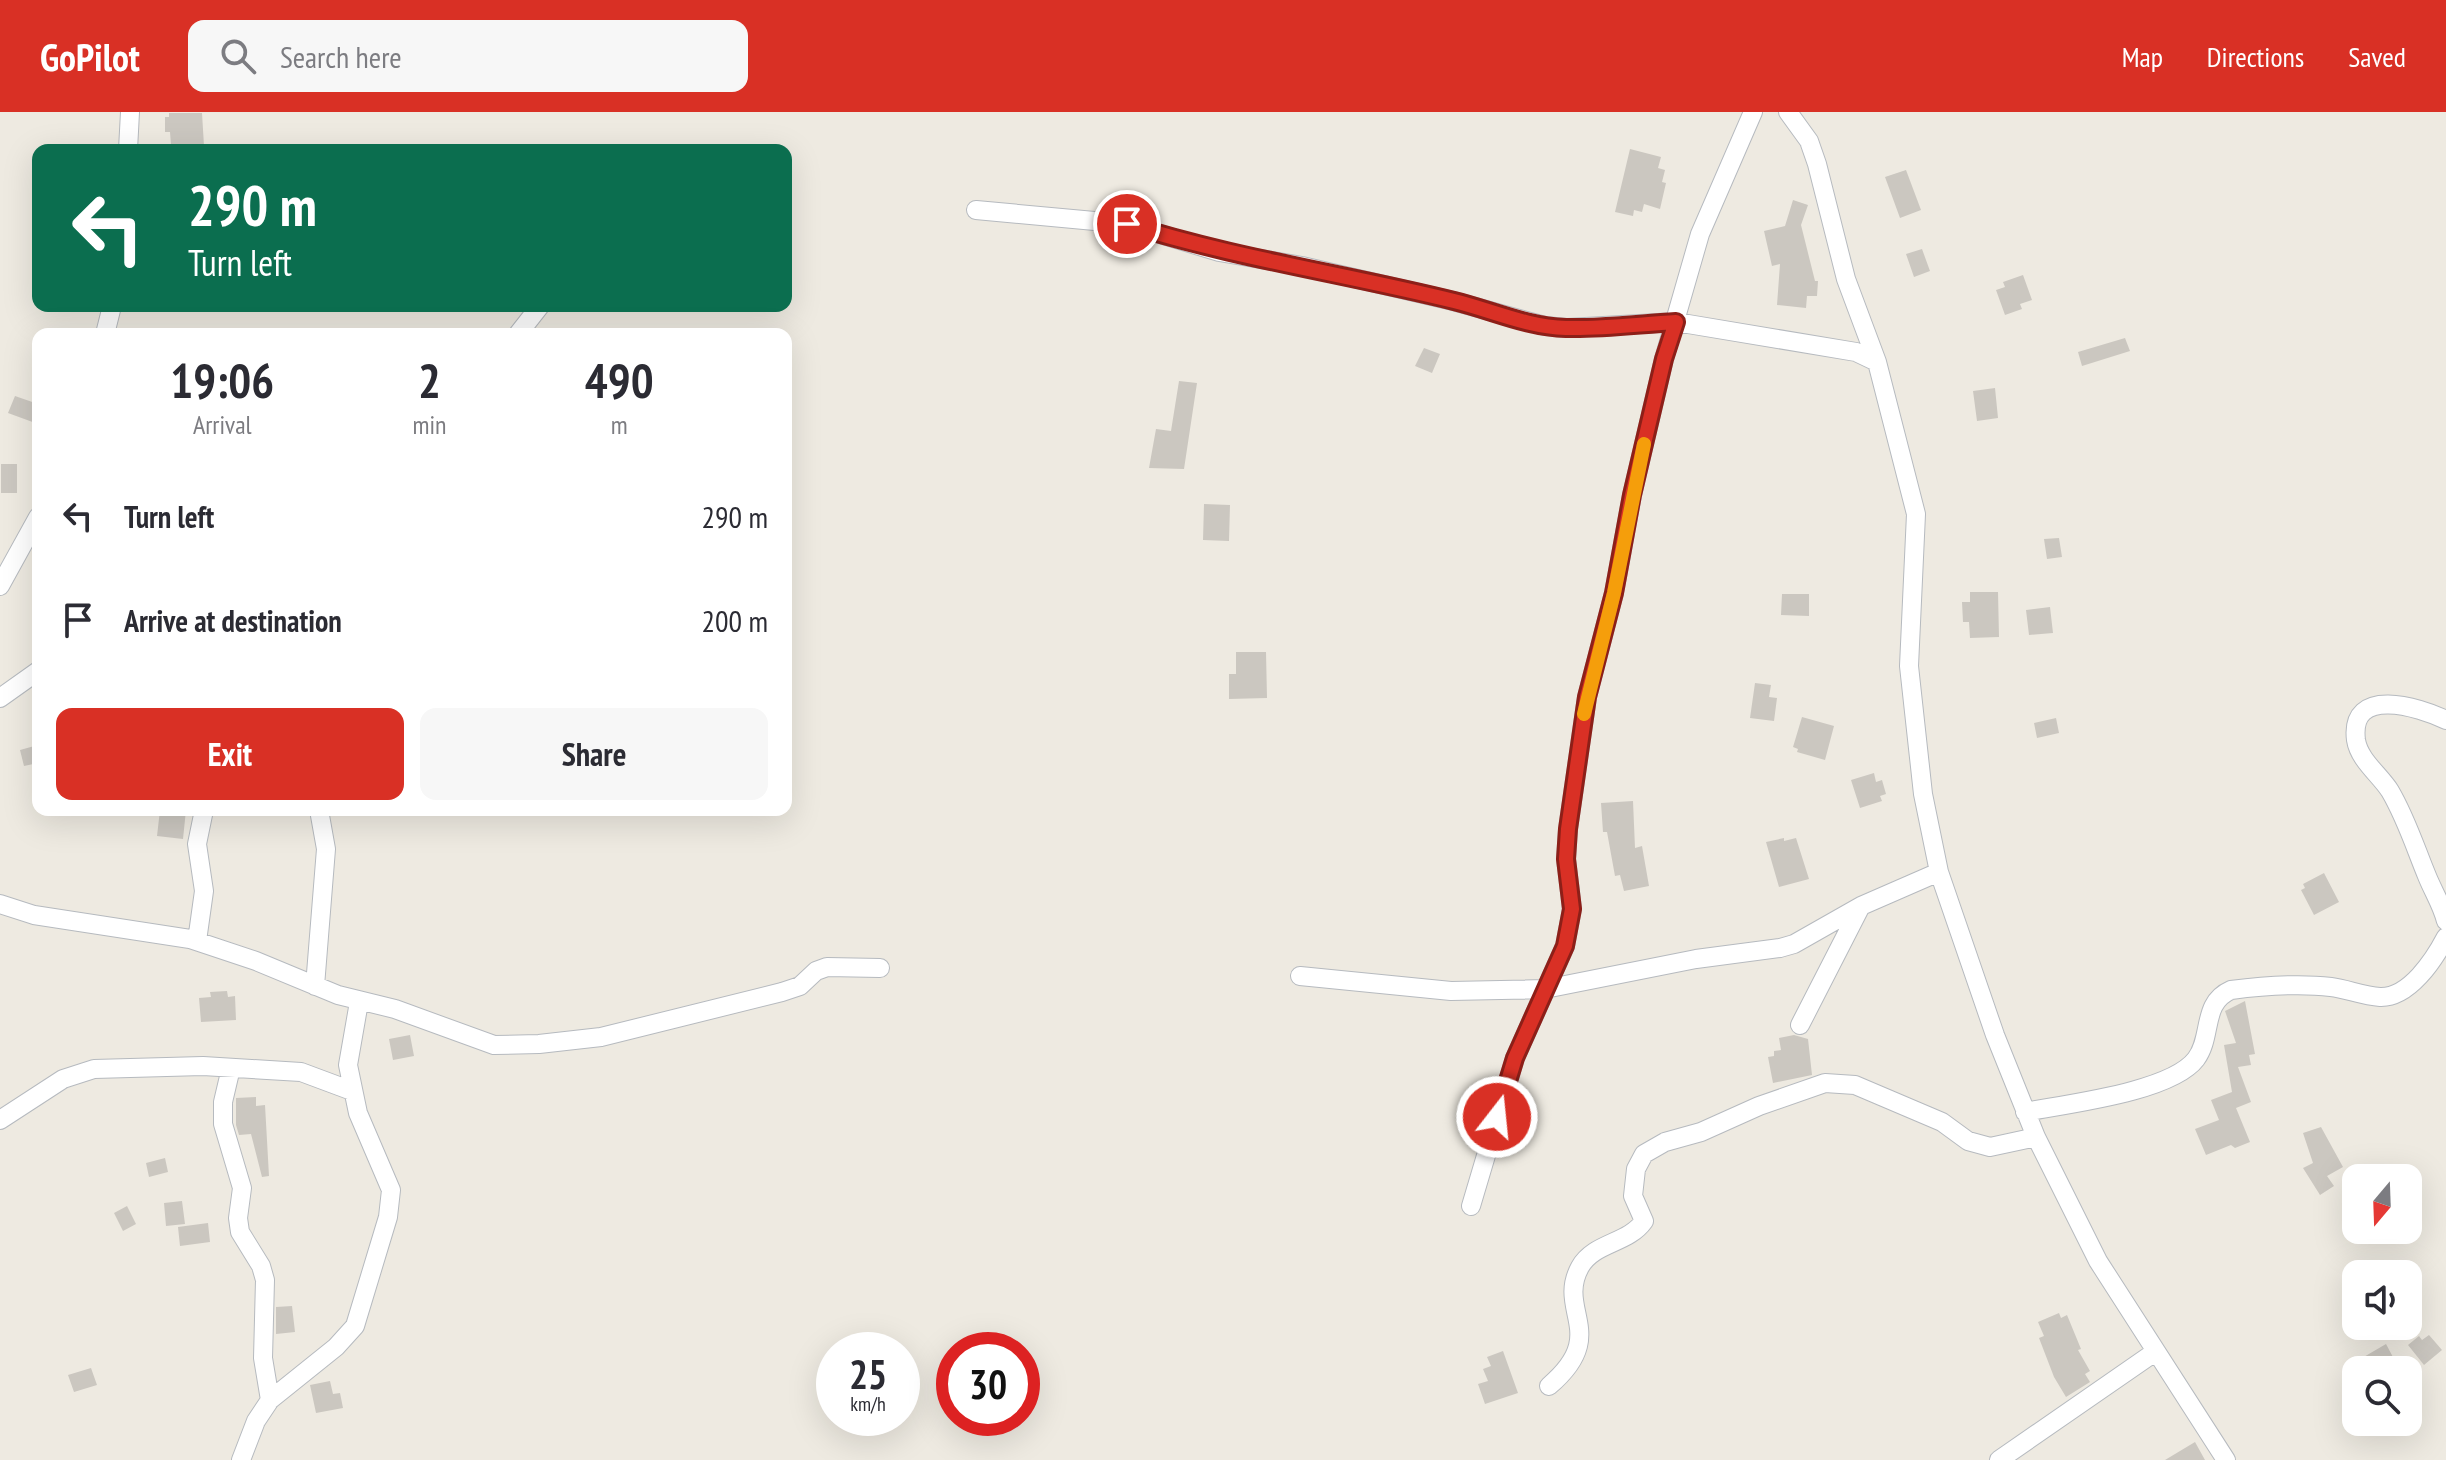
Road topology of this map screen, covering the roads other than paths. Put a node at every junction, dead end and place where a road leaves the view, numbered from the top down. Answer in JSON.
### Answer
{"nodes":[{"id":1,"x":130,"y":112,"type":"edge"},
{"id":2,"x":1753,"y":112,"type":"edge"},
{"id":3,"x":1788,"y":112,"type":"edge"},
{"id":4,"x":128,"y":144,"type":"edge"},
{"id":5,"x":976,"y":210,"type":"dead end"},
{"id":6,"x":535,"y":312,"type":"edge"},
{"id":7,"x":1676,"y":322,"type":"junction"},
{"id":8,"x":523,"y":328,"type":"edge"},
{"id":9,"x":1877,"y":362,"type":"junction"},
{"id":10,"x":32,"y":528,"type":"edge"},
{"id":11,"x":0,"y":586,"type":"edge"},
{"id":12,"x":32,"y":676,"type":"edge"},
{"id":13,"x":0,"y":698,"type":"edge"},
{"id":14,"x":2446,"y":720,"type":"edge"},
{"id":15,"x":203,"y":816,"type":"edge"},
{"id":16,"x":320,"y":816,"type":"edge"},
{"id":17,"x":1939,"y":872,"type":"junction"},
{"id":18,"x":0,"y":904,"type":"edge"},
{"id":19,"x":1861,"y":906,"type":"junction"},
{"id":20,"x":2446,"y":921,"type":"edge"},
{"id":21,"x":2446,"y":937,"type":"edge"},
{"id":22,"x":197,"y":941,"type":"junction"},
{"id":23,"x":880,"y":968,"type":"dead end"},
{"id":24,"x":1300,"y":976,"type":"dead end"},
{"id":25,"x":315,"y":986,"type":"junction"},
{"id":26,"x":1545,"y":989,"type":"junction"},
{"id":27,"x":359,"y":1002,"type":"junction"},
{"id":28,"x":1800,"y":1025,"type":"dead end"},
{"id":29,"x":231,"y":1068,"type":"junction"},
{"id":30,"x":352,"y":1091,"type":"junction"},
{"id":31,"x":2025,"y":1112,"type":"junction"},
{"id":32,"x":0,"y":1120,"type":"edge"},
{"id":33,"x":2036,"y":1137,"type":"junction"},
{"id":34,"x":1471,"y":1206,"type":"dead end"},
{"id":35,"x":2155,"y":1352,"type":"junction"},
{"id":36,"x":1549,"y":1386,"type":"dead end"},
{"id":37,"x":270,"y":1400,"type":"junction"},
{"id":38,"x":241,"y":1460,"type":"edge"},
{"id":39,"x":1999,"y":1460,"type":"edge"},
{"id":40,"x":2226,"y":1460,"type":"edge"}],
"edges":[{"from":1,"to":4,"type":"street"},
{"from":2,"to":7,"type":"street"},
{"from":3,"to":9,"type":"street"},
{"from":5,"to":7,"type":"street"},
{"from":6,"to":8,"type":"street"},
{"from":7,"to":9,"type":"street"},
{"from":7,"to":26,"type":"street"},
{"from":9,"to":17,"type":"street"},
{"from":10,"to":11,"type":"street"},
{"from":12,"to":13,"type":"street"},
{"from":14,"to":20,"type":"street"},
{"from":15,"to":22,"type":"street"},
{"from":16,"to":25,"type":"street"},
{"from":17,"to":19,"type":"street"},
{"from":17,"to":31,"type":"street"},
{"from":18,"to":22,"type":"street"},
{"from":19,"to":26,"type":"street"},
{"from":19,"to":28,"type":"street"},
{"from":21,"to":31,"type":"street"},
{"from":22,"to":25,"type":"street"},
{"from":23,"to":27,"type":"street"},
{"from":24,"to":26,"type":"street"},
{"from":25,"to":27,"type":"street"},
{"from":26,"to":34,"type":"street"},
{"from":27,"to":30,"type":"street"},
{"from":29,"to":30,"type":"street"},
{"from":29,"to":32,"type":"street"},
{"from":29,"to":37,"type":"street"},
{"from":30,"to":37,"type":"street"},
{"from":31,"to":33,"type":"street"},
{"from":33,"to":35,"type":"street"},
{"from":33,"to":36,"type":"street"},
{"from":35,"to":39,"type":"street"},
{"from":35,"to":40,"type":"street"},
{"from":37,"to":38,"type":"street"}]}
